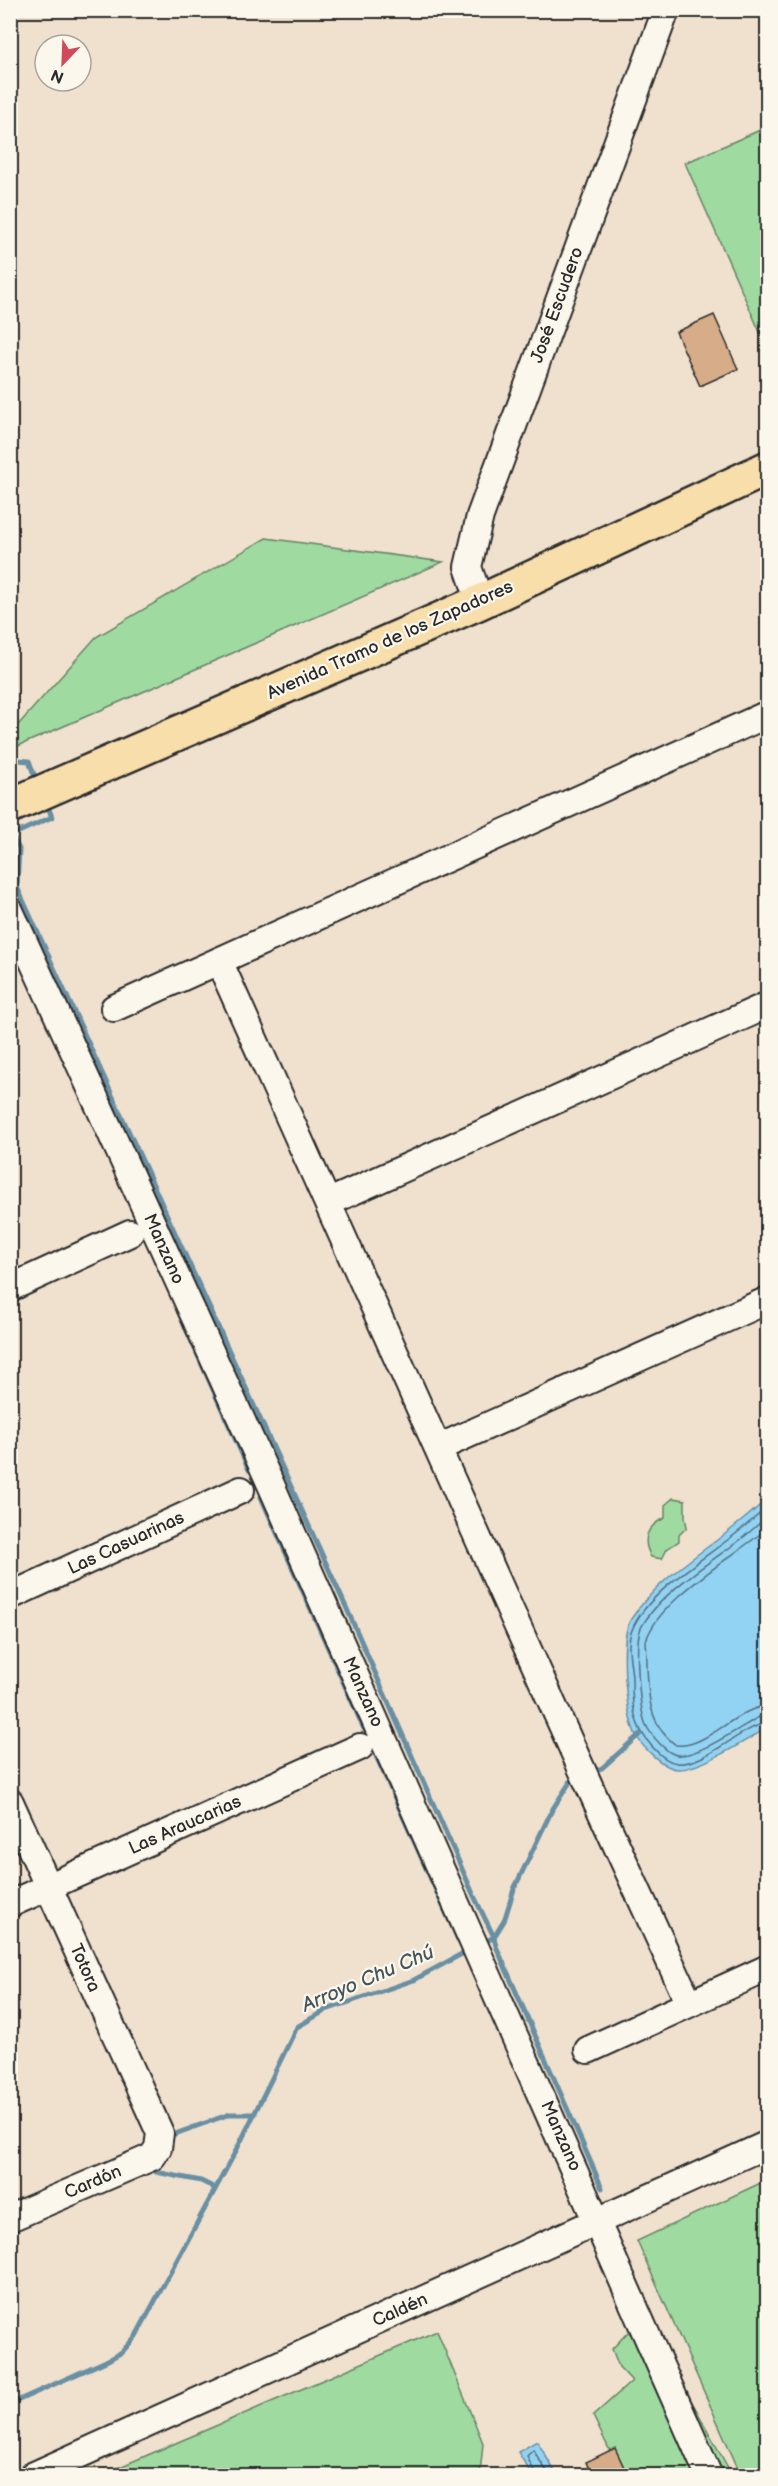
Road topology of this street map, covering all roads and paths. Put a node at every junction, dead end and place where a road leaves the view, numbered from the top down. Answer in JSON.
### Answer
{"nodes":[{"id":1,"x":666,"y":10,"type":"edge"},
{"id":2,"x":768,"y":468,"type":"edge"},
{"id":3,"x":480,"y":602,"type":"junction"},
{"id":4,"x":768,"y":714,"type":"edge"},
{"id":5,"x":10,"y":806,"type":"edge"},
{"id":6,"x":10,"y":911,"type":"edge"},
{"id":7,"x":219,"y":961,"type":"junction"},
{"id":8,"x":768,"y":1005,"type":"edge"},
{"id":9,"x":114,"y":1008,"type":"dead end"},
{"id":10,"x":329,"y":1202,"type":"junction"},
{"id":11,"x":130,"y":1233,"type":"dead end"},
{"id":12,"x":10,"y":1288,"type":"edge"},
{"id":13,"x":768,"y":1300,"type":"edge"},
{"id":14,"x":438,"y":1448,"type":"junction"},
{"id":15,"x":241,"y":1490,"type":"dead end"},
{"id":16,"x":10,"y":1596,"type":"edge"},
{"id":17,"x":360,"y":1747,"type":"dead end"},
{"id":18,"x":10,"y":1802,"type":"edge"},
{"id":19,"x":48,"y":1886,"type":"junction"},
{"id":20,"x":10,"y":1904,"type":"edge"},
{"id":21,"x":768,"y":1968,"type":"edge"},
{"id":22,"x":689,"y":2003,"type":"junction"},
{"id":23,"x":588,"y":2050,"type":"dead end"},
{"id":24,"x":160,"y":2133,"type":"joint"},
{"id":25,"x":768,"y":2144,"type":"edge"},
{"id":26,"x":10,"y":2218,"type":"edge"},
{"id":27,"x":598,"y":2220,"type":"junction"},
{"id":28,"x":32,"y":2475,"type":"edge"},
{"id":29,"x":709,"y":2475,"type":"edge"}],
"edges":[{"from":1,"to":3,"type":"street","name":"José Escudero"},
{"from":2,"to":3,"type":"highway","name":"Avenida Tramo de los Zapadores"},
{"from":3,"to":5,"type":"highway","name":"Avenida Tramo de los Zapadores"},
{"from":4,"to":7,"type":"street"},
{"from":6,"to":27,"type":"street","name":"Manzano"},
{"from":7,"to":9,"type":"street"},
{"from":7,"to":10,"type":"street"},
{"from":8,"to":10,"type":"street"},
{"from":10,"to":14,"type":"street"},
{"from":11,"to":12,"type":"street"},
{"from":13,"to":14,"type":"street"},
{"from":14,"to":22,"type":"street"},
{"from":15,"to":16,"type":"street","name":"Las Casuarinas"},
{"from":17,"to":19,"type":"street","name":"Las Araucarias"},
{"from":18,"to":19,"type":"street","name":"Totora"},
{"from":19,"to":20,"type":"street","name":"Las Araucarias"},
{"from":19,"to":24,"type":"street","name":"Totora"},
{"from":21,"to":22,"type":"street"},
{"from":22,"to":23,"type":"street"},
{"from":24,"to":26,"type":"street","name":"Cardón"},
{"from":25,"to":27,"type":"street","name":"Caldén"},
{"from":27,"to":28,"type":"street","name":"Caldén"},
{"from":27,"to":29,"type":"street","name":"Manzano"}]}
